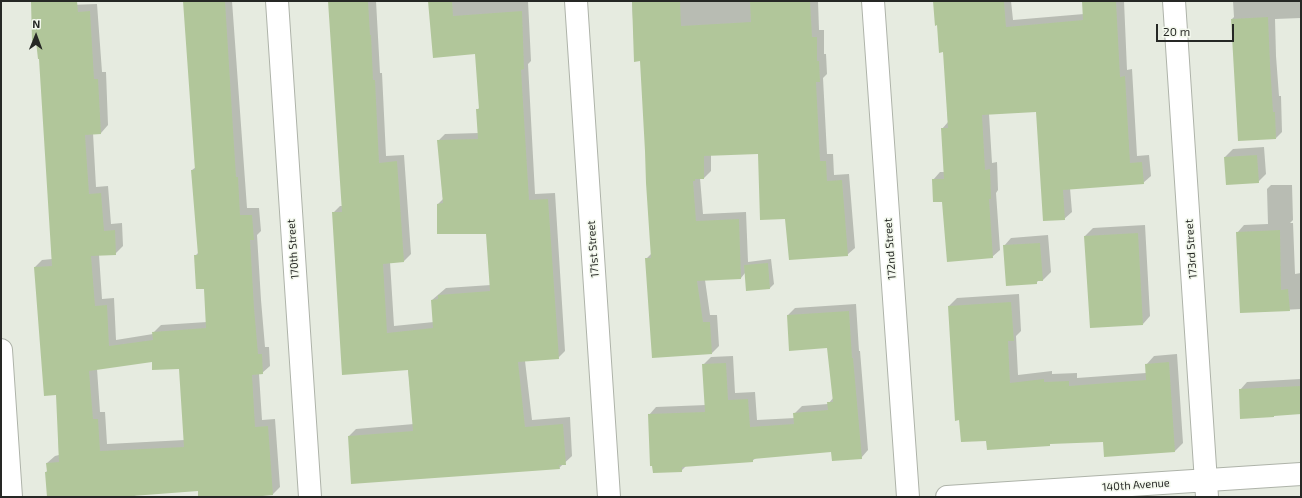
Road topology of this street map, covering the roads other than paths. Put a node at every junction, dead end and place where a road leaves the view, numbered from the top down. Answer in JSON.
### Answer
{"nodes":[{"id":1,"x":277,"y":1,"type":"edge"},
{"id":2,"x":576,"y":1,"type":"edge"},
{"id":3,"x":872,"y":1,"type":"edge"},
{"id":4,"x":1174,"y":1,"type":"edge"},
{"id":5,"x":1,"y":350,"type":"edge"},
{"id":6,"x":1301,"y":474,"type":"edge"},
{"id":7,"x":1207,"y":488,"type":"edge"},
{"id":8,"x":11,"y":497,"type":"edge"},
{"id":9,"x":310,"y":497,"type":"edge"},
{"id":10,"x":609,"y":497,"type":"edge"},
{"id":11,"x":908,"y":497,"type":"edge"},
{"id":12,"x":947,"y":497,"type":"edge"}],
"edges":[{"from":1,"to":9,"type":"street","name":"170th Street"},
{"from":2,"to":10,"type":"street","name":"171st Street"},
{"from":3,"to":11,"type":"street","name":"172nd Street"},
{"from":4,"to":7,"type":"street","name":"173rd Street"},
{"from":5,"to":8,"type":"street"},
{"from":6,"to":7,"type":"street","name":"140th Avenue"},
{"from":7,"to":12,"type":"street","name":"140th Avenue"}]}
